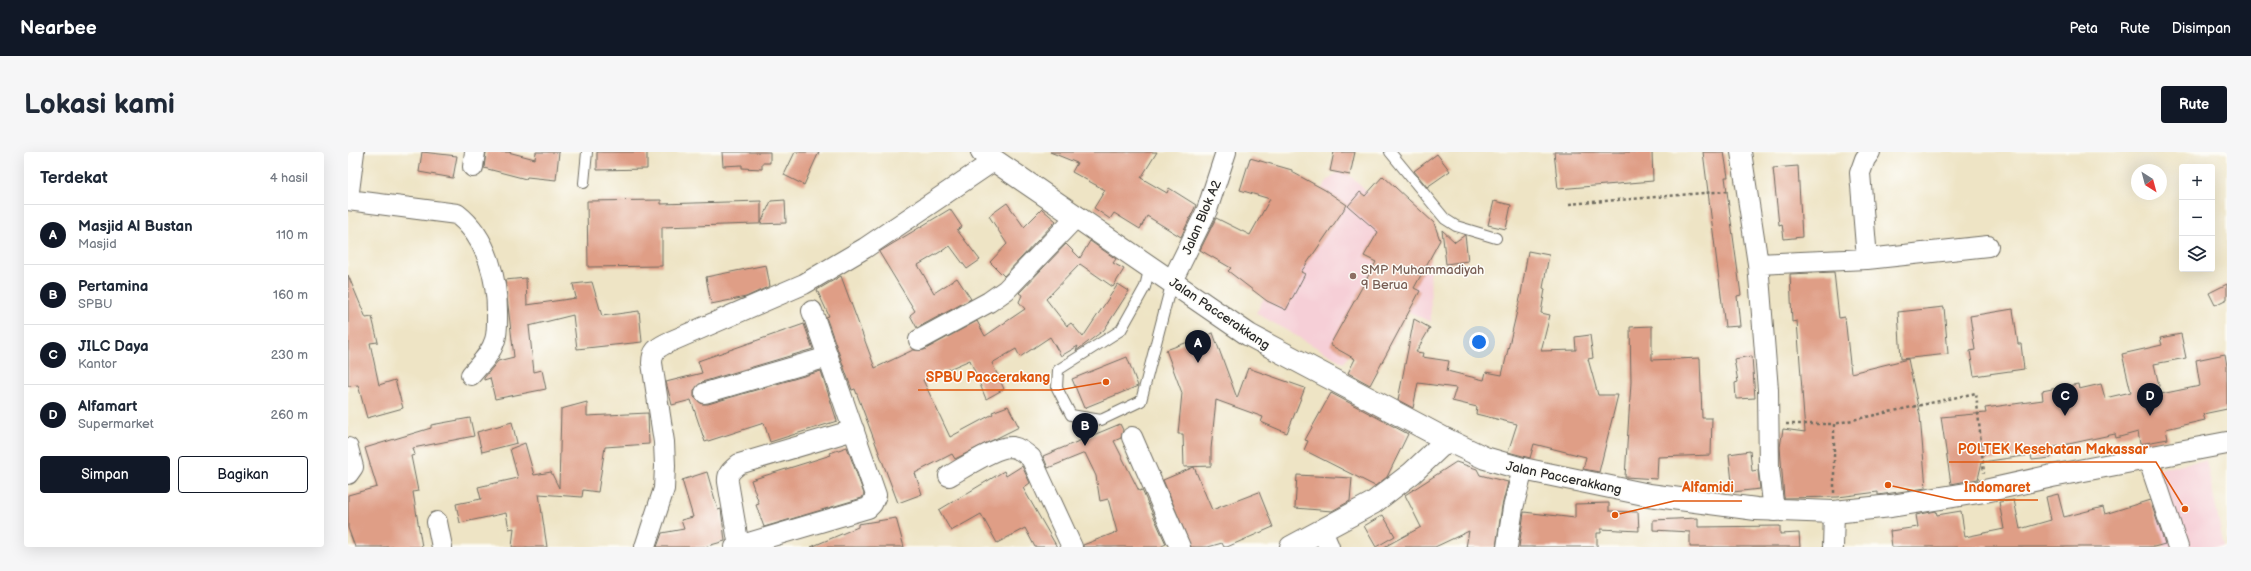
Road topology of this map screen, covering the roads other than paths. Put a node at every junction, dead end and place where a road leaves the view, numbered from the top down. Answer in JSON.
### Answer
{"nodes":[{"id":1,"x":354,"y":152,"type":"edge"},
{"id":2,"x":587,"y":152,"type":"edge"},
{"id":3,"x":1226,"y":152,"type":"edge"},
{"id":4,"x":1390,"y":152,"type":"edge"},
{"id":5,"x":1741,"y":152,"type":"edge"},
{"id":6,"x":1870,"y":152,"type":"edge"},
{"id":7,"x":988,"y":156,"type":"edge"},
{"id":8,"x":584,"y":183,"type":"dead end"},
{"id":9,"x":348,"y":200,"type":"edge"},
{"id":10,"x":1077,"y":216,"type":"junction"},
{"id":11,"x":1496,"y":238,"type":"dead end"},
{"id":12,"x":1988,"y":246,"type":"dead end"},
{"id":13,"x":1867,"y":259,"type":"junction"},
{"id":14,"x":1758,"y":264,"type":"junction"},
{"id":15,"x":1150,"y":266,"type":"junction"},
{"id":16,"x":1172,"y":281,"type":"junction"},
{"id":17,"x":812,"y":311,"type":"dead end"},
{"id":18,"x":919,"y":340,"type":"dead end"},
{"id":19,"x":828,"y":357,"type":"junction"},
{"id":20,"x":471,"y":375,"type":"dead end"},
{"id":21,"x":705,"y":393,"type":"dead end"},
{"id":22,"x":854,"y":430,"type":"junction"},
{"id":23,"x":1132,"y":437,"type":"dead end"},
{"id":24,"x":1447,"y":440,"type":"junction"},
{"id":25,"x":2227,"y":443,"type":"edge"},
{"id":26,"x":348,"y":448,"type":"edge"},
{"id":27,"x":2148,"y":458,"type":"junction"},
{"id":28,"x":1523,"y":469,"type":"junction"},
{"id":29,"x":348,"y":474,"type":"edge"},
{"id":30,"x":949,"y":476,"type":"dead end"},
{"id":31,"x":1774,"y":511,"type":"junction"},
{"id":32,"x":1834,"y":512,"type":"junction"},
{"id":33,"x":437,"y":522,"type":"dead end"},
{"id":34,"x":1326,"y":539,"type":"edge"},
{"id":35,"x":442,"y":547,"type":"edge"},
{"id":36,"x":645,"y":547,"type":"edge"},
{"id":37,"x":738,"y":547,"type":"edge"},
{"id":38,"x":1072,"y":547,"type":"edge"},
{"id":39,"x":1180,"y":547,"type":"edge"},
{"id":40,"x":1291,"y":547,"type":"edge"},
{"id":41,"x":1508,"y":547,"type":"edge"},
{"id":42,"x":1833,"y":547,"type":"edge"},
{"id":43,"x":2178,"y":547,"type":"edge"}],
"edges":[{"from":1,"to":9,"type":"street"},
{"from":2,"to":8,"type":"lane"},
{"from":3,"to":16,"type":"street","name":"Jalan Blok A2"},
{"from":4,"to":11,"type":"lane"},
{"from":5,"to":14,"type":"street"},
{"from":6,"to":13,"type":"street"},
{"from":7,"to":10,"type":"main road","name":"Jalan Paccerakkang"},
{"from":7,"to":36,"type":"street"},
{"from":9,"to":20,"type":"street"},
{"from":10,"to":15,"type":"main road","name":"Jalan Paccerakkang"},
{"from":10,"to":18,"type":"street"},
{"from":12,"to":13,"type":"street"},
{"from":13,"to":14,"type":"street"},
{"from":14,"to":31,"type":"street"},
{"from":15,"to":16,"type":"main road","name":"Jalan Paccerakkang"},
{"from":15,"to":16,"type":"lane"},
{"from":16,"to":24,"type":"main road","name":"Jalan Paccerakkang"},
{"from":17,"to":19,"type":"street"},
{"from":19,"to":21,"type":"street"},
{"from":19,"to":22,"type":"street"},
{"from":22,"to":37,"type":"street"},
{"from":22,"to":37,"type":"street"},
{"from":23,"to":39,"type":"street"},
{"from":24,"to":28,"type":"main road","name":"Jalan Paccerakkang"},
{"from":24,"to":34,"type":"main road"},
{"from":25,"to":27,"type":"main road","name":"Jalan Paccerakkang"},
{"from":26,"to":29,"type":"street"},
{"from":27,"to":32,"type":"main road","name":"Jalan Paccerakkang"},
{"from":27,"to":43,"type":"street"},
{"from":28,"to":31,"type":"main road","name":"Jalan Paccerakkang"},
{"from":28,"to":41,"type":"street"},
{"from":30,"to":38,"type":"street"},
{"from":31,"to":32,"type":"main road","name":"Jalan Paccerakkang"},
{"from":32,"to":42,"type":"street"},
{"from":33,"to":35,"type":"street"},
{"from":34,"to":40,"type":"main road"}]}
